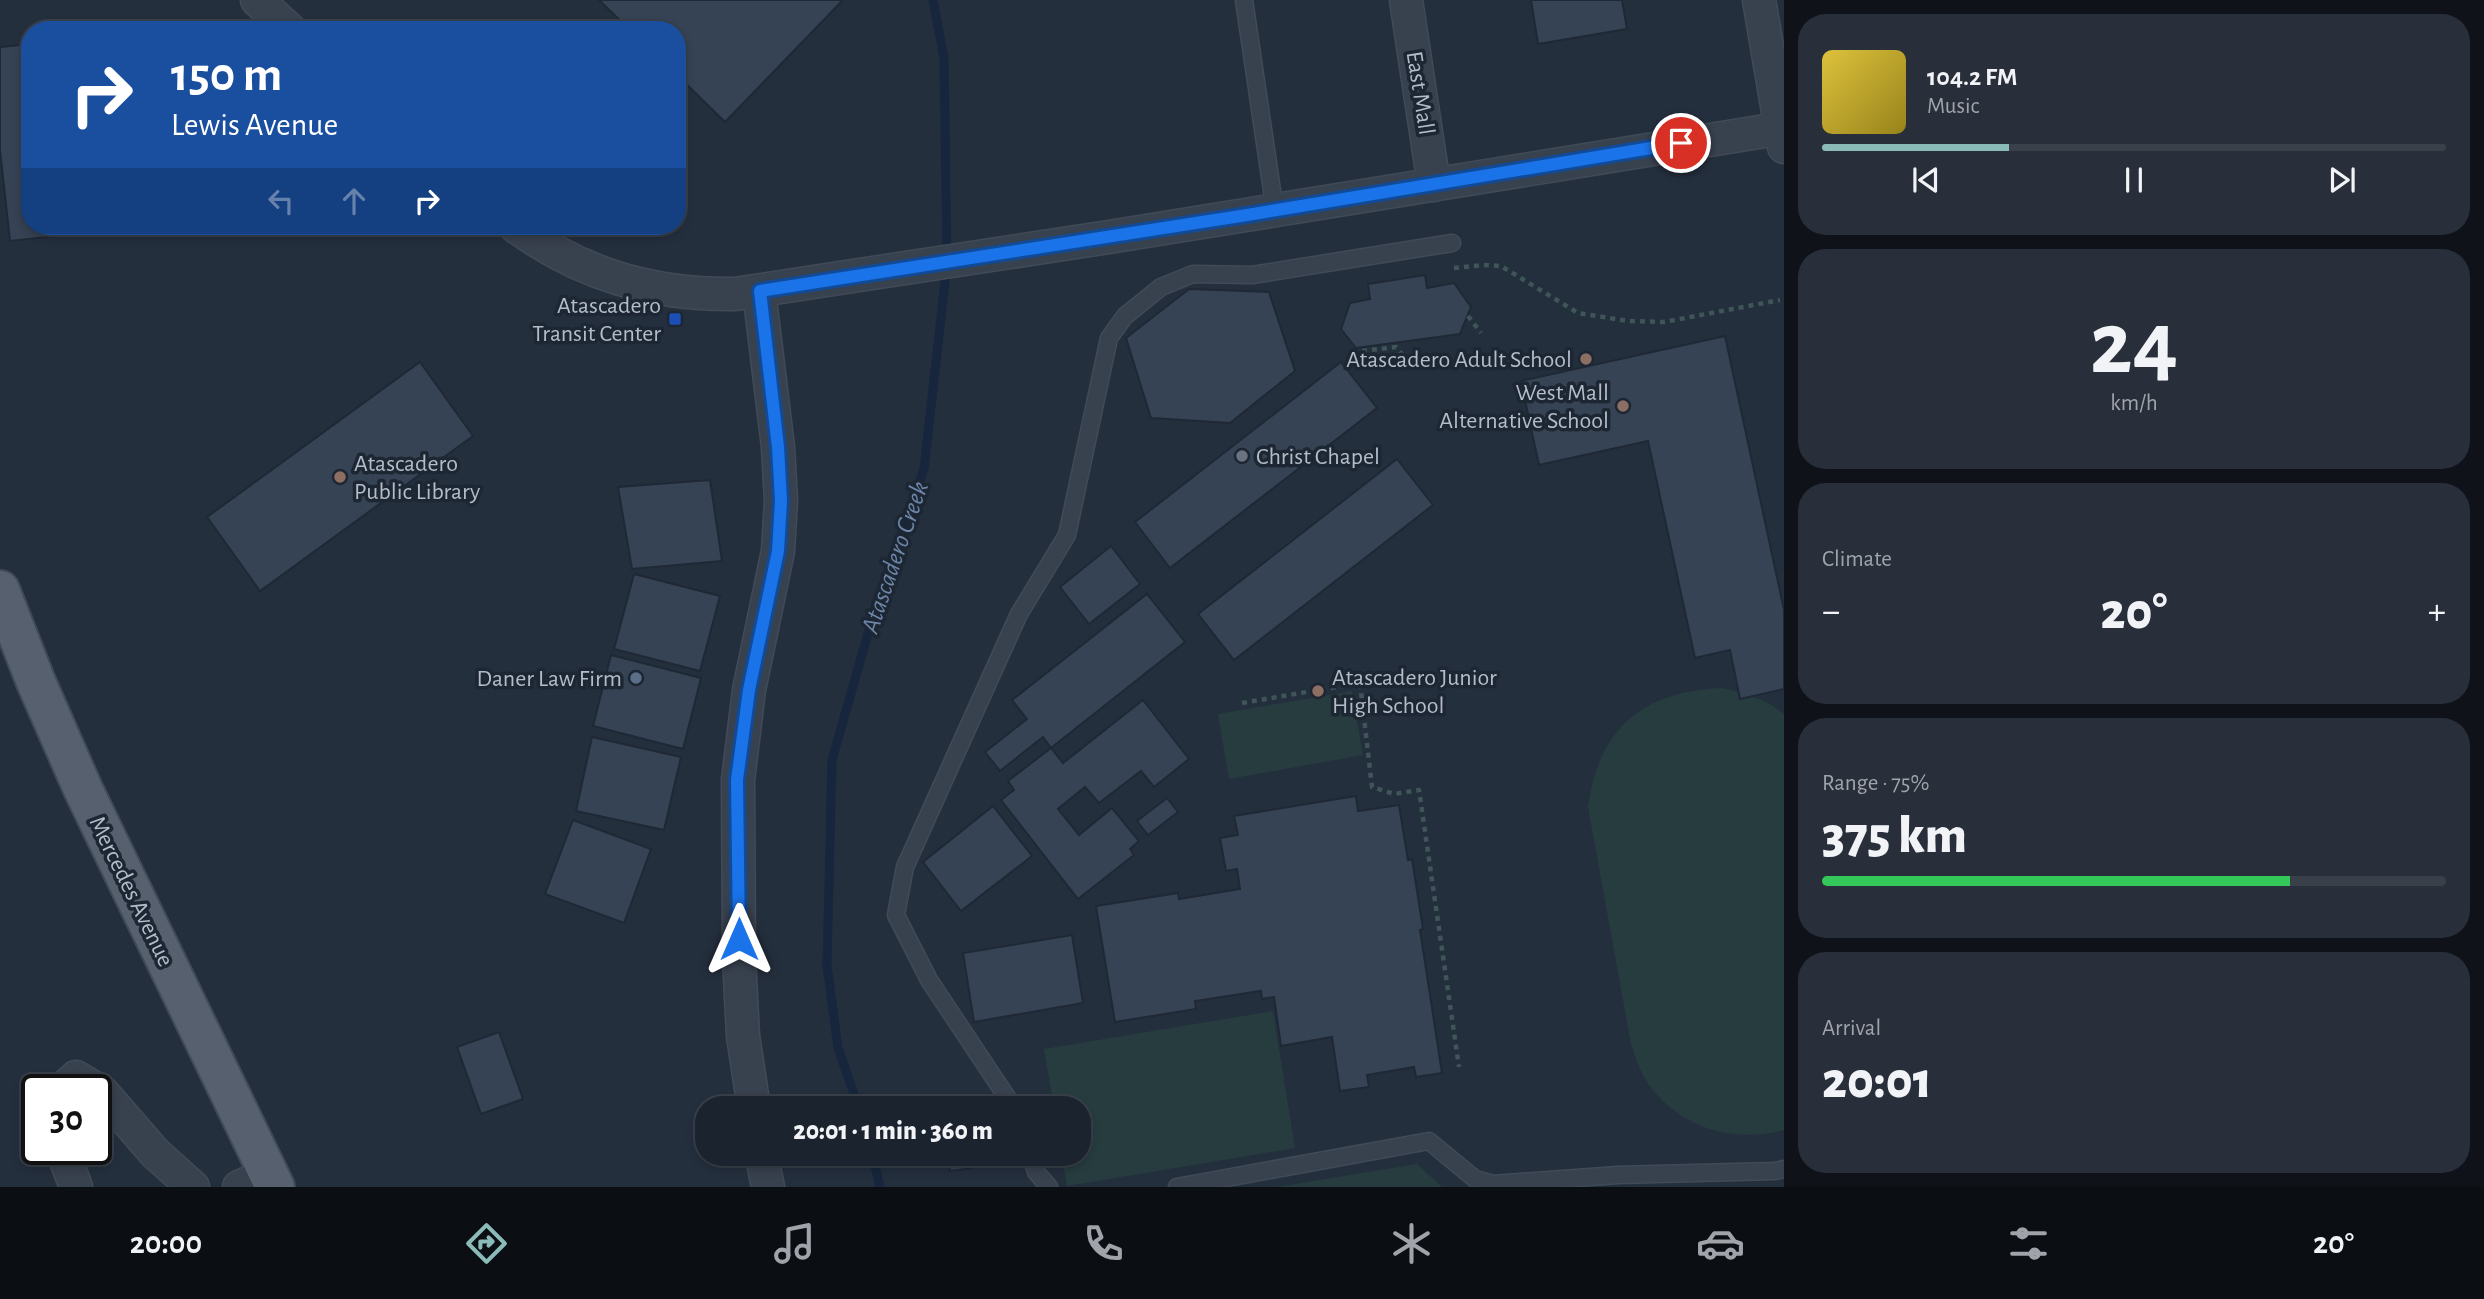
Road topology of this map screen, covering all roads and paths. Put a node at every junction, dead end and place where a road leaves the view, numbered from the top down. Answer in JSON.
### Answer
{"nodes":[{"id":1,"x":257,"y":0,"type":"edge"},
{"id":2,"x":1244,"y":0,"type":"edge"},
{"id":3,"x":1405,"y":0,"type":"edge"},
{"id":4,"x":1759,"y":0,"type":"edge"},
{"id":5,"x":280,"y":21,"type":"edge"},
{"id":6,"x":1783,"y":135,"type":"edge"},
{"id":7,"x":1434,"y":185,"type":"junction"},
{"id":8,"x":1275,"y":211,"type":"junction"},
{"id":9,"x":527,"y":235,"type":"edge"},
{"id":10,"x":1452,"y":243,"type":"dead end"},
{"id":11,"x":1444,"y":269,"type":"dead end"},
{"id":12,"x":760,"y":291,"type":"junction"},
{"id":13,"x":1780,"y":300,"type":"dead end"},
{"id":14,"x":1468,"y":316,"type":"dead end"},
{"id":15,"x":1481,"y":333,"type":"dead end"},
{"id":16,"x":1362,"y":351,"type":"dead end"},
{"id":17,"x":1436,"y":369,"type":"dead end"},
{"id":18,"x":0,"y":590,"type":"edge"},
{"id":19,"x":1242,"y":703,"type":"dead end"},
{"id":20,"x":1459,"y":1067,"type":"dead end"},
{"id":21,"x":752,"y":1096,"type":"edge"},
{"id":22,"x":1006,"y":1096,"type":"edge"},
{"id":23,"x":112,"y":1103,"type":"edge"},
{"id":24,"x":68,"y":1165,"type":"edge"},
{"id":25,"x":764,"y":1166,"type":"edge"},
{"id":26,"x":1034,"y":1166,"type":"edge"},
{"id":27,"x":1784,"y":1169,"type":"edge"},
{"id":28,"x":261,"y":1183,"type":"edge"},
{"id":29,"x":76,"y":1187,"type":"edge"},
{"id":30,"x":193,"y":1187,"type":"edge"},
{"id":31,"x":768,"y":1187,"type":"edge"},
{"id":32,"x":1049,"y":1187,"type":"edge"},
{"id":33,"x":1177,"y":1187,"type":"edge"}],
"edges":[{"from":1,"to":5,"type":"street"},
{"from":2,"to":8,"type":"lane"},
{"from":3,"to":7,"type":"street","name":"East Mall"},
{"from":4,"to":6,"type":"street"},
{"from":6,"to":7,"type":"street"},
{"from":7,"to":8,"type":"street"},
{"from":8,"to":12,"type":"street"},
{"from":9,"to":12,"type":"street"},
{"from":10,"to":22,"type":"lane"},
{"from":11,"to":13,"type":"path"},
{"from":12,"to":21,"type":"street"},
{"from":14,"to":15,"type":"path"},
{"from":16,"to":17,"type":"path"},
{"from":18,"to":28,"type":"main road","name":"Mercedes Avenue"},
{"from":19,"to":20,"type":"path"},
{"from":23,"to":30,"type":"street"},
{"from":24,"to":29,"type":"street"},
{"from":25,"to":31,"type":"street"},
{"from":26,"to":32,"type":"lane"},
{"from":27,"to":33,"type":"lane"}]}
